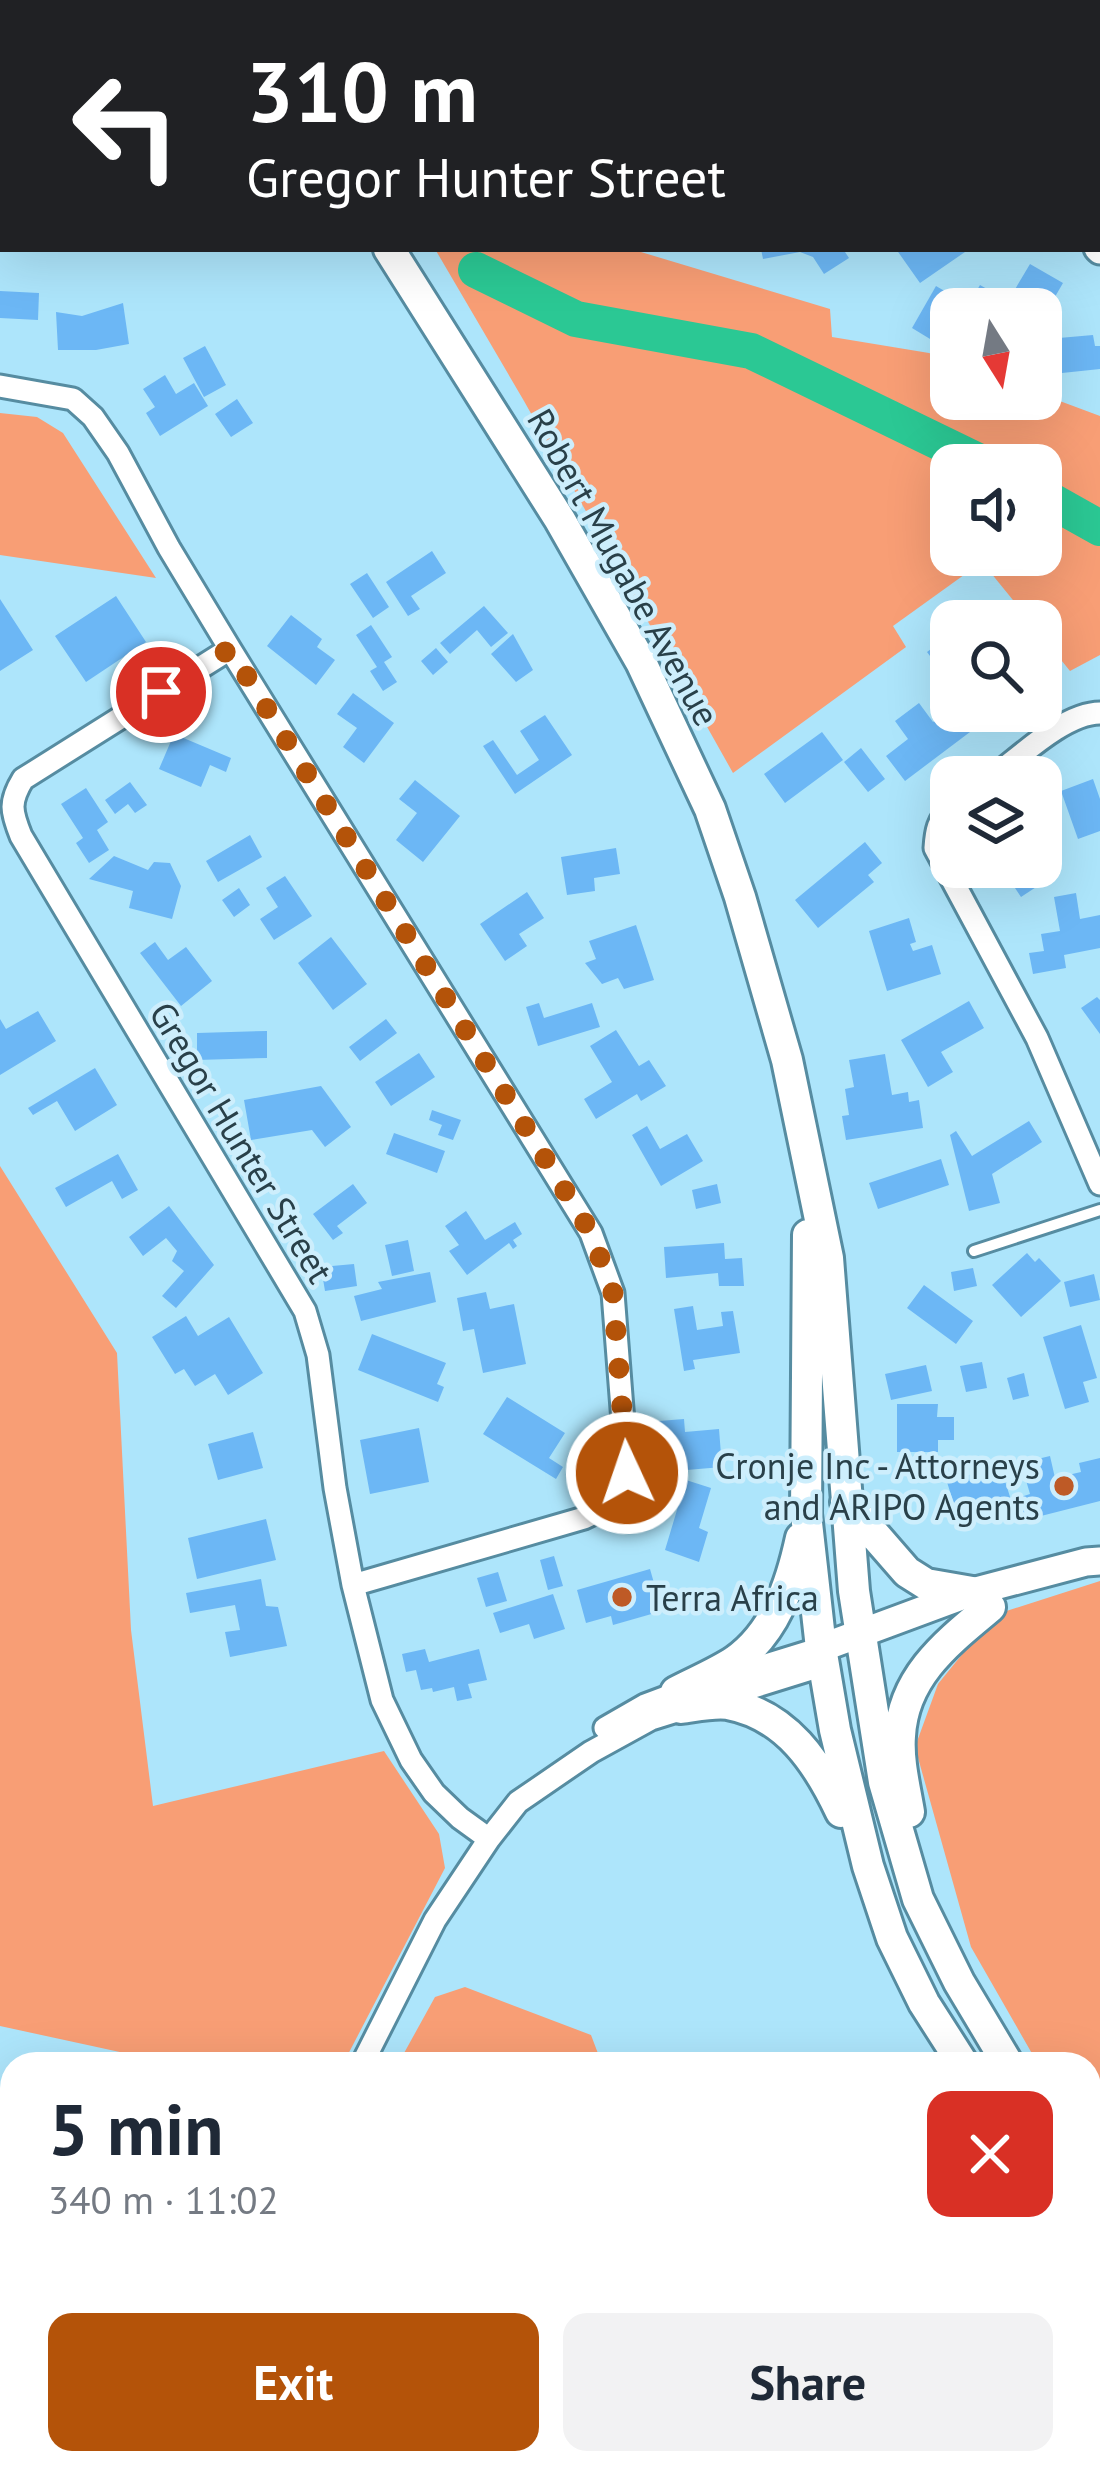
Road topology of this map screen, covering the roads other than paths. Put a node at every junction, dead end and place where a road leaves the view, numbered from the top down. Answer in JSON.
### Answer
{"nodes":[{"id":1,"x":390,"y":252,"type":"edge"},
{"id":2,"x":0,"y":386,"type":"edge"},
{"id":3,"x":230,"y":649,"type":"junction"},
{"id":4,"x":1100,"y":713,"type":"edge"},
{"id":5,"x":1021,"y":756,"type":"edge"},
{"id":6,"x":956,"y":888,"type":"edge"},
{"id":7,"x":807,"y":1151,"type":"junction"},
{"id":8,"x":1100,"y":1184,"type":"edge"},
{"id":9,"x":1100,"y":1210,"type":"edge"},
{"id":10,"x":974,"y":1251,"type":"dead end"},
{"id":11,"x":847,"y":1502,"type":"junction"},
{"id":12,"x":806,"y":1514,"type":"junction"},
{"id":13,"x":1100,"y":1561,"type":"edge"},
{"id":14,"x":1100,"y":1572,"type":"edge"},
{"id":15,"x":353,"y":1585,"type":"junction"},
{"id":16,"x":981,"y":1600,"type":"junction"},
{"id":17,"x":861,"y":1644,"type":"junction"},
{"id":18,"x":822,"y":1657,"type":"junction"},
{"id":19,"x":678,"y":1700,"type":"junction"},
{"id":20,"x":489,"y":1839,"type":"junction"},
{"id":21,"x":868,"y":1866,"type":"junction"},
{"id":22,"x":938,"y":1942,"type":"junction"},
{"id":23,"x":368,"y":2052,"type":"edge"},
{"id":24,"x":955,"y":2052,"type":"edge"},
{"id":25,"x":1000,"y":2052,"type":"edge"}],
"edges":[{"from":1,"to":7,"type":"main road","name":"Robert Mugabe Avenue"},
{"from":2,"to":3,"type":"street"},
{"from":3,"to":15,"type":"street","name":"Gregor Hunter Street"},
{"from":3,"to":15,"type":"street"},
{"from":4,"to":5,"type":"street"},
{"from":6,"to":8,"type":"street"},
{"from":7,"to":11,"type":"main road","name":"Robert Mugabe Avenue"},
{"from":7,"to":12,"type":"main road","name":"Robert Mugabe Avenue"},
{"from":9,"to":10,"type":"lane"},
{"from":11,"to":16,"type":"main road"},
{"from":11,"to":17,"type":"main road","name":"Robert Mugabe Avenue"},
{"from":12,"to":18,"type":"main road","name":"Robert Mugabe Avenue"},
{"from":12,"to":19,"type":"main road"},
{"from":13,"to":16,"type":"street"},
{"from":14,"to":16,"type":"street"},
{"from":15,"to":20,"type":"street","name":"Gregor Hunter Street"},
{"from":16,"to":17,"type":"street"},
{"from":16,"to":22,"type":"main road"},
{"from":17,"to":18,"type":"street"},
{"from":17,"to":22,"type":"main road","name":"Robert Mugabe Avenue"},
{"from":18,"to":19,"type":"street"},
{"from":18,"to":21,"type":"main road","name":"Robert Mugabe Avenue"},
{"from":19,"to":20,"type":"street"},
{"from":19,"to":21,"type":"main road"},
{"from":20,"to":23,"type":"street"},
{"from":21,"to":24,"type":"main road","name":"Robert Mugabe Avenue"},
{"from":22,"to":25,"type":"main road","name":"Robert Mugabe Avenue"}]}
